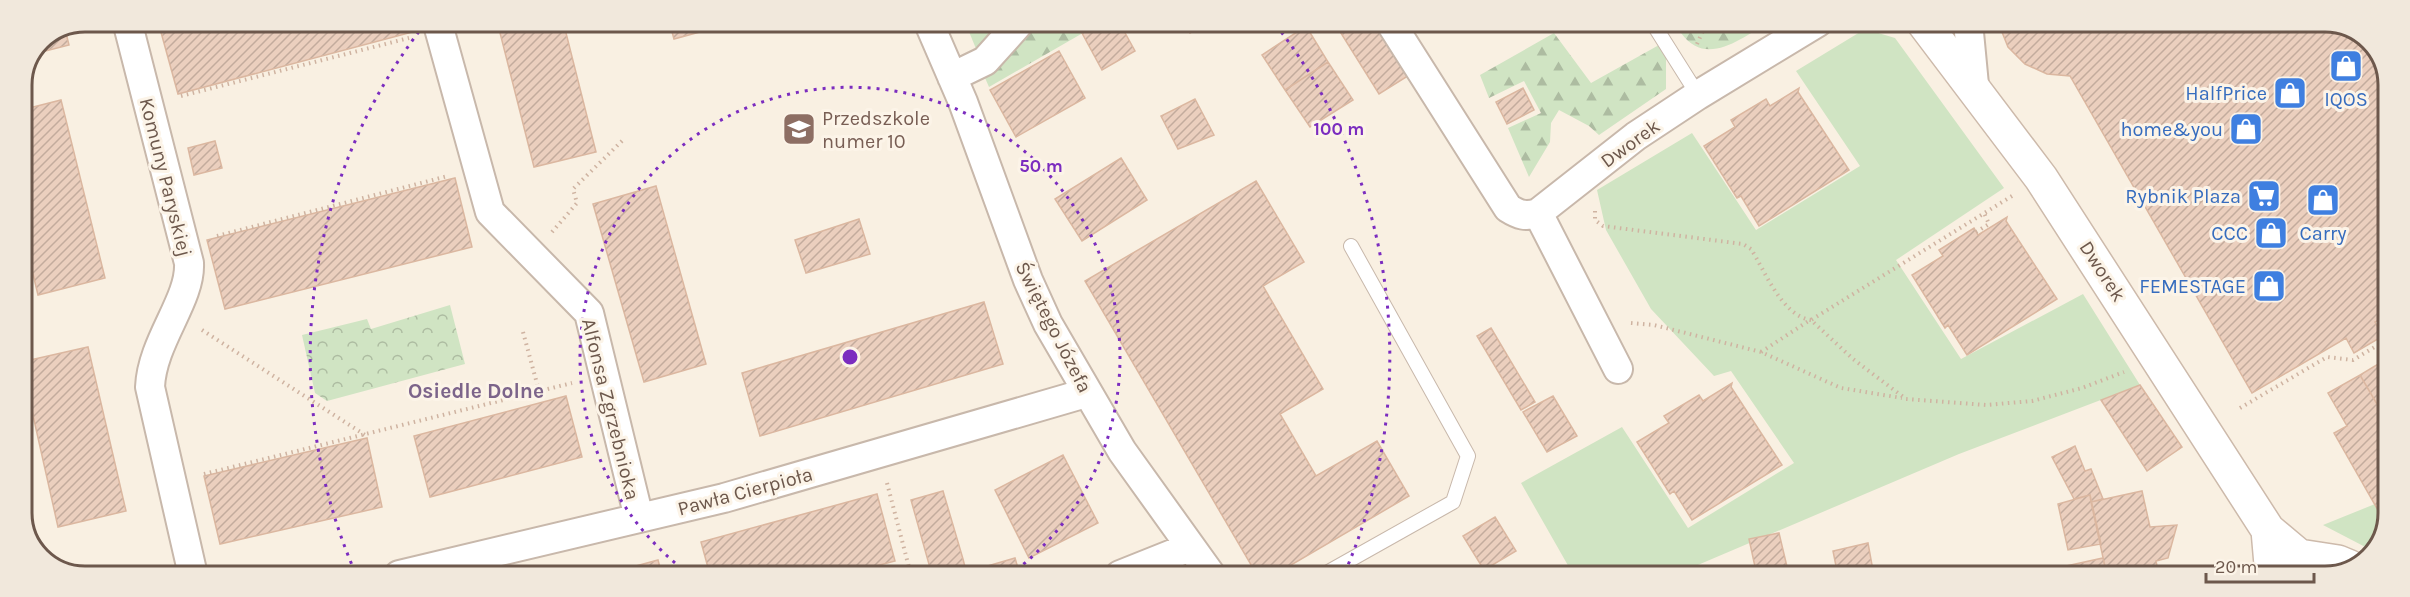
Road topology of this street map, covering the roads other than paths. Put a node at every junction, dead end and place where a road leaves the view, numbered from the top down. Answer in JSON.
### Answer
{"nodes":[{"id":1,"x":130,"y":32,"type":"edge"},
{"id":2,"x":440,"y":32,"type":"edge"},
{"id":3,"x":933,"y":32,"type":"edge"},
{"id":4,"x":1011,"y":32,"type":"edge"},
{"id":5,"x":1396,"y":32,"type":"edge"},
{"id":6,"x":1658,"y":32,"type":"edge"},
{"id":7,"x":1821,"y":32,"type":"edge"},
{"id":8,"x":1931,"y":32,"type":"edge"},
{"id":9,"x":1969,"y":32,"type":"edge"},
{"id":10,"x":952,"y":77,"type":"junction"},
{"id":11,"x":1974,"y":85,"type":"junction"},
{"id":12,"x":1698,"y":95,"type":"junction"},
{"id":13,"x":1538,"y":213,"type":"junction"},
{"id":14,"x":1351,"y":246,"type":"dead end"},
{"id":15,"x":1618,"y":369,"type":"dead end"},
{"id":16,"x":1086,"y":393,"type":"junction"},
{"id":17,"x":639,"y":518,"type":"junction"},
{"id":18,"x":2268,"y":530,"type":"junction"},
{"id":19,"x":1190,"y":547,"type":"junction"},
{"id":20,"x":2340,"y":563,"type":"edge"},
{"id":21,"x":192,"y":566,"type":"edge"},
{"id":22,"x":437,"y":566,"type":"edge"},
{"id":23,"x":1142,"y":566,"type":"edge"},
{"id":24,"x":1204,"y":566,"type":"edge"},
{"id":25,"x":1339,"y":566,"type":"edge"},
{"id":26,"x":2271,"y":566,"type":"edge"},
{"id":27,"x":2308,"y":566,"type":"edge"}],
"edges":[{"from":1,"to":21,"type":"street","name":"Komuny Paryskiej"},
{"from":2,"to":17,"type":"street","name":"Alfonsa Zgrzebnioka"},
{"from":3,"to":10,"type":"street","name":"Świętego Józefa"},
{"from":4,"to":10,"type":"street"},
{"from":5,"to":13,"type":"street"},
{"from":6,"to":12,"type":"lane"},
{"from":7,"to":12,"type":"street","name":"Dworek"},
{"from":8,"to":11,"type":"street","name":"Dworek"},
{"from":9,"to":11,"type":"street"},
{"from":10,"to":16,"type":"street","name":"Świętego Józefa"},
{"from":11,"to":18,"type":"street","name":"Dworek"},
{"from":12,"to":13,"type":"street","name":"Dworek"},
{"from":13,"to":15,"type":"street"},
{"from":14,"to":25,"type":"lane"},
{"from":16,"to":17,"type":"street","name":"Pawła Cierpioła"},
{"from":16,"to":19,"type":"street","name":"Świętego Józefa"},
{"from":17,"to":22,"type":"street","name":"Pawła Cierpioła"},
{"from":18,"to":26,"type":"street","name":"Dworek"},
{"from":18,"to":27,"type":"street","name":"Dworek"},
{"from":19,"to":23,"type":"street"},
{"from":19,"to":24,"type":"street","name":"Świętego Józefa"},
{"from":20,"to":27,"type":"street"}]}
